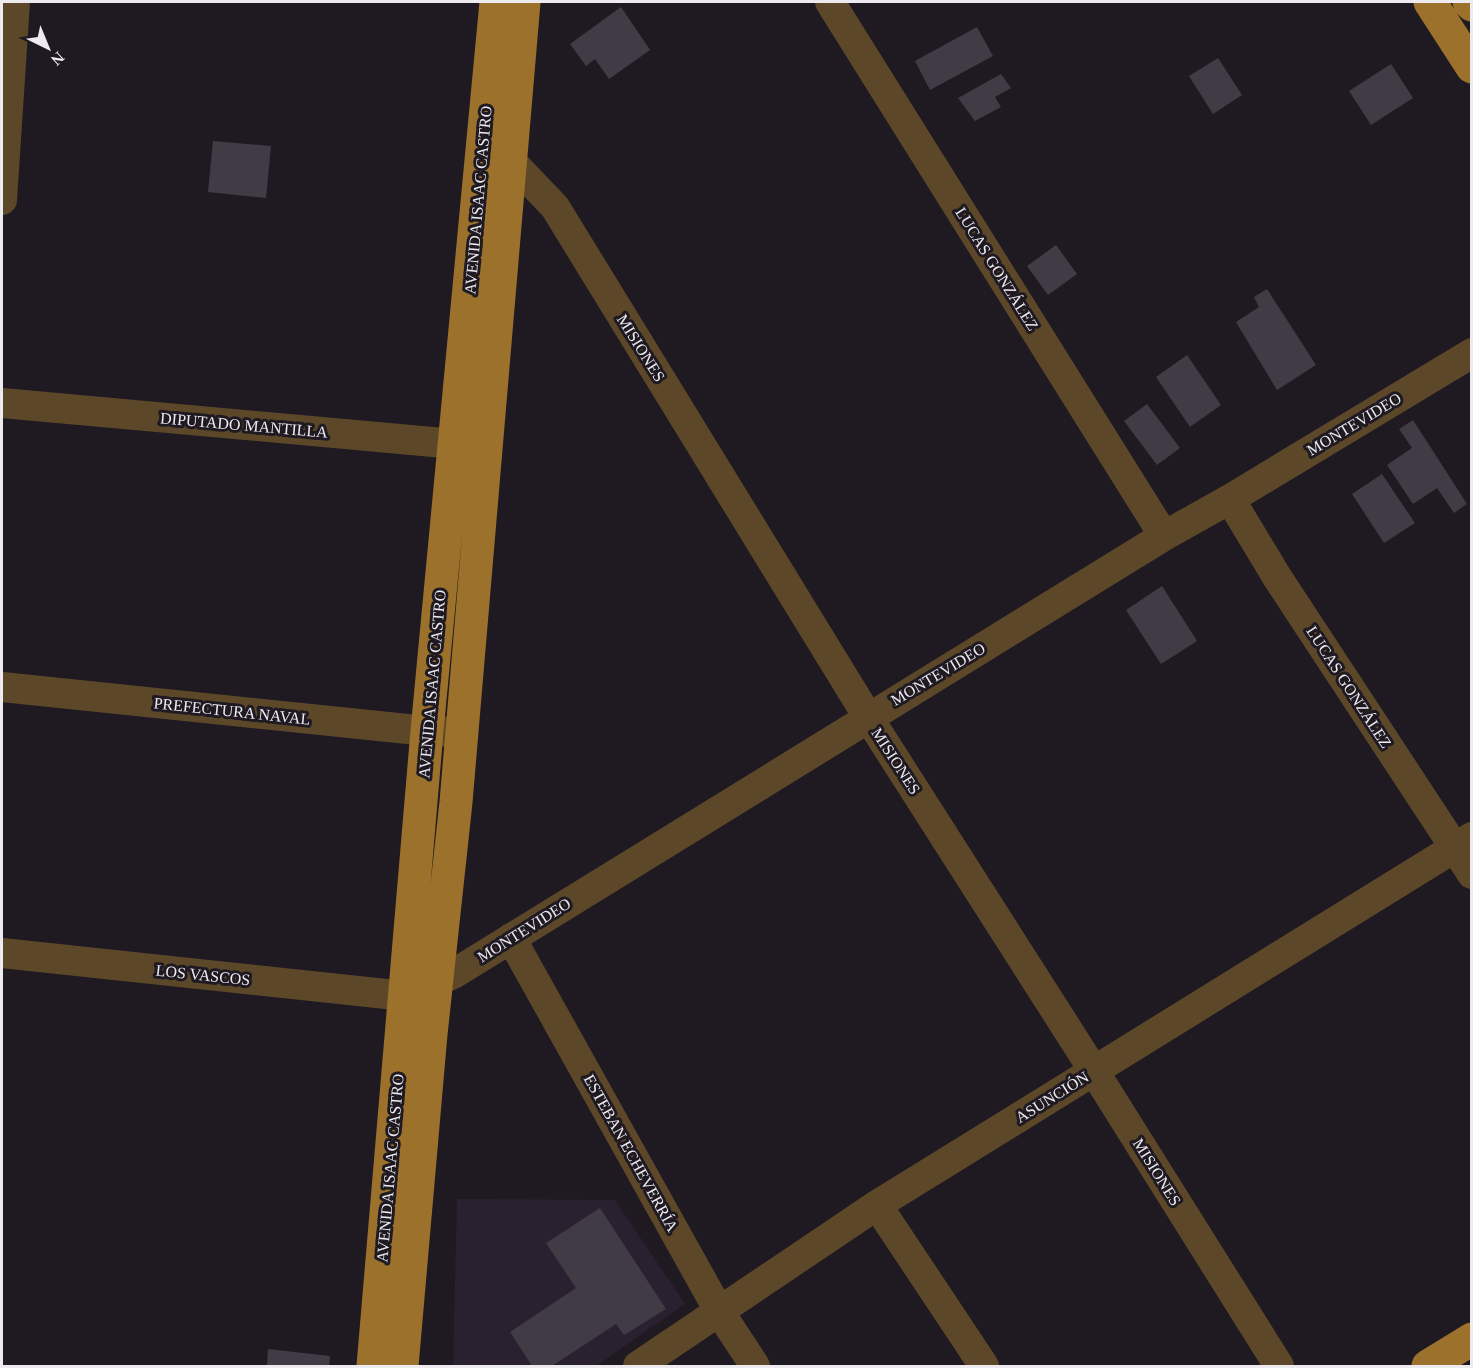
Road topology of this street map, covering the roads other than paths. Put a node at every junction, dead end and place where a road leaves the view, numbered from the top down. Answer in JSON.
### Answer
{"nodes":[{"id":1,"x":15,"y":2,"type":"edge"},
{"id":2,"x":496,"y":2,"type":"edge"},
{"id":3,"x":524,"y":2,"type":"edge"},
{"id":4,"x":830,"y":2,"type":"edge"},
{"id":5,"x":1430,"y":2,"type":"edge"},
{"id":6,"x":1472,"y":68,"type":"edge"},
{"id":7,"x":510,"y":160,"type":"junction"},
{"id":8,"x":2,"y":200,"type":"edge"},
{"id":9,"x":1472,"y":353,"type":"edge"},
{"id":10,"x":2,"y":403,"type":"edge"},
{"id":11,"x":487,"y":440,"type":"junction"},
{"id":12,"x":455,"y":444,"type":"junction"},
{"id":13,"x":1230,"y":499,"type":"junction"},
{"id":14,"x":1164,"y":536,"type":"junction"},
{"id":15,"x":2,"y":687,"type":"edge"},
{"id":16,"x":868,"y":717,"type":"junction"},
{"id":17,"x":427,"y":731,"type":"junction"},
{"id":18,"x":462,"y":732,"type":"junction"},
{"id":19,"x":1463,"y":842,"type":"edge"},
{"id":20,"x":1472,"y":874,"type":"edge"},
{"id":21,"x":511,"y":938,"type":"junction"},
{"id":22,"x":2,"y":953,"type":"edge"},
{"id":23,"x":437,"y":982,"type":"junction"},
{"id":24,"x":405,"y":996,"type":"junction"},
{"id":25,"x":1094,"y":1071,"type":"junction"},
{"id":26,"x":877,"y":1205,"type":"junction"},
{"id":27,"x":719,"y":1311,"type":"junction"},
{"id":28,"x":1472,"y":1339,"type":"edge"},
{"id":29,"x":373,"y":1366,"type":"edge"},
{"id":30,"x":402,"y":1366,"type":"edge"},
{"id":31,"x":638,"y":1366,"type":"edge"},
{"id":32,"x":755,"y":1366,"type":"edge"},
{"id":33,"x":984,"y":1366,"type":"edge"},
{"id":34,"x":1279,"y":1366,"type":"edge"},
{"id":35,"x":1428,"y":1366,"type":"edge"}],
"edges":[{"from":1,"to":8,"type":"street"},
{"from":2,"to":12,"type":"main road","name":"AVENIDA ISAAC CASTRO"},
{"from":3,"to":7,"type":"main road","name":"AVENIDA ISAAC CASTRO"},
{"from":4,"to":14,"type":"street","name":"LUCAS GONZÁLEZ"},
{"from":5,"to":6,"type":"main road"},
{"from":7,"to":11,"type":"main road","name":"AVENIDA ISAAC CASTRO"},
{"from":7,"to":16,"type":"street","name":"MISIONES"},
{"from":9,"to":13,"type":"street","name":"MONTEVIDEO"},
{"from":10,"to":12,"type":"street","name":"DIPUTADO MANTILLA"},
{"from":11,"to":12,"type":"street","name":"DIPUTADO MANTILLA"},
{"from":11,"to":18,"type":"main road","name":"AVENIDA ISAAC CASTRO"},
{"from":12,"to":17,"type":"main road","name":"AVENIDA ISAAC CASTRO"},
{"from":13,"to":14,"type":"street","name":"MONTEVIDEO"},
{"from":13,"to":19,"type":"street","name":"LUCAS GONZÁLEZ"},
{"from":14,"to":16,"type":"street","name":"MONTEVIDEO"},
{"from":15,"to":17,"type":"street","name":"PREFECTURA NAVAL"},
{"from":16,"to":21,"type":"street","name":"MONTEVIDEO"},
{"from":16,"to":25,"type":"street","name":"MISIONES"},
{"from":17,"to":18,"type":"street","name":"PREFECTURA NAVAL"},
{"from":17,"to":24,"type":"main road","name":"AVENIDA ISAAC CASTRO"},
{"from":18,"to":23,"type":"main road","name":"AVENIDA ISAAC CASTRO"},
{"from":19,"to":20,"type":"street","name":"LUCAS GONZÁLEZ"},
{"from":19,"to":25,"type":"street","name":"ASUNCIÓN"},
{"from":21,"to":23,"type":"street","name":"MONTEVIDEO"},
{"from":21,"to":27,"type":"street","name":"ESTEBAN ECHEVERRÍA"},
{"from":22,"to":24,"type":"street","name":"LOS VASCOS"},
{"from":23,"to":24,"type":"street","name":"MONTEVIDEO"},
{"from":23,"to":30,"type":"main road","name":"AVENIDA ISAAC CASTRO"},
{"from":24,"to":29,"type":"main road","name":"AVENIDA ISAAC CASTRO"},
{"from":25,"to":26,"type":"street","name":"ASUNCIÓN"},
{"from":25,"to":34,"type":"street","name":"MISIONES"},
{"from":26,"to":27,"type":"street","name":"ASUNCIÓN"},
{"from":26,"to":33,"type":"street"},
{"from":27,"to":31,"type":"street","name":"ASUNCIÓN"},
{"from":27,"to":32,"type":"street","name":"ESTEBAN ECHEVERRÍA"},
{"from":28,"to":35,"type":"main road"}]}
